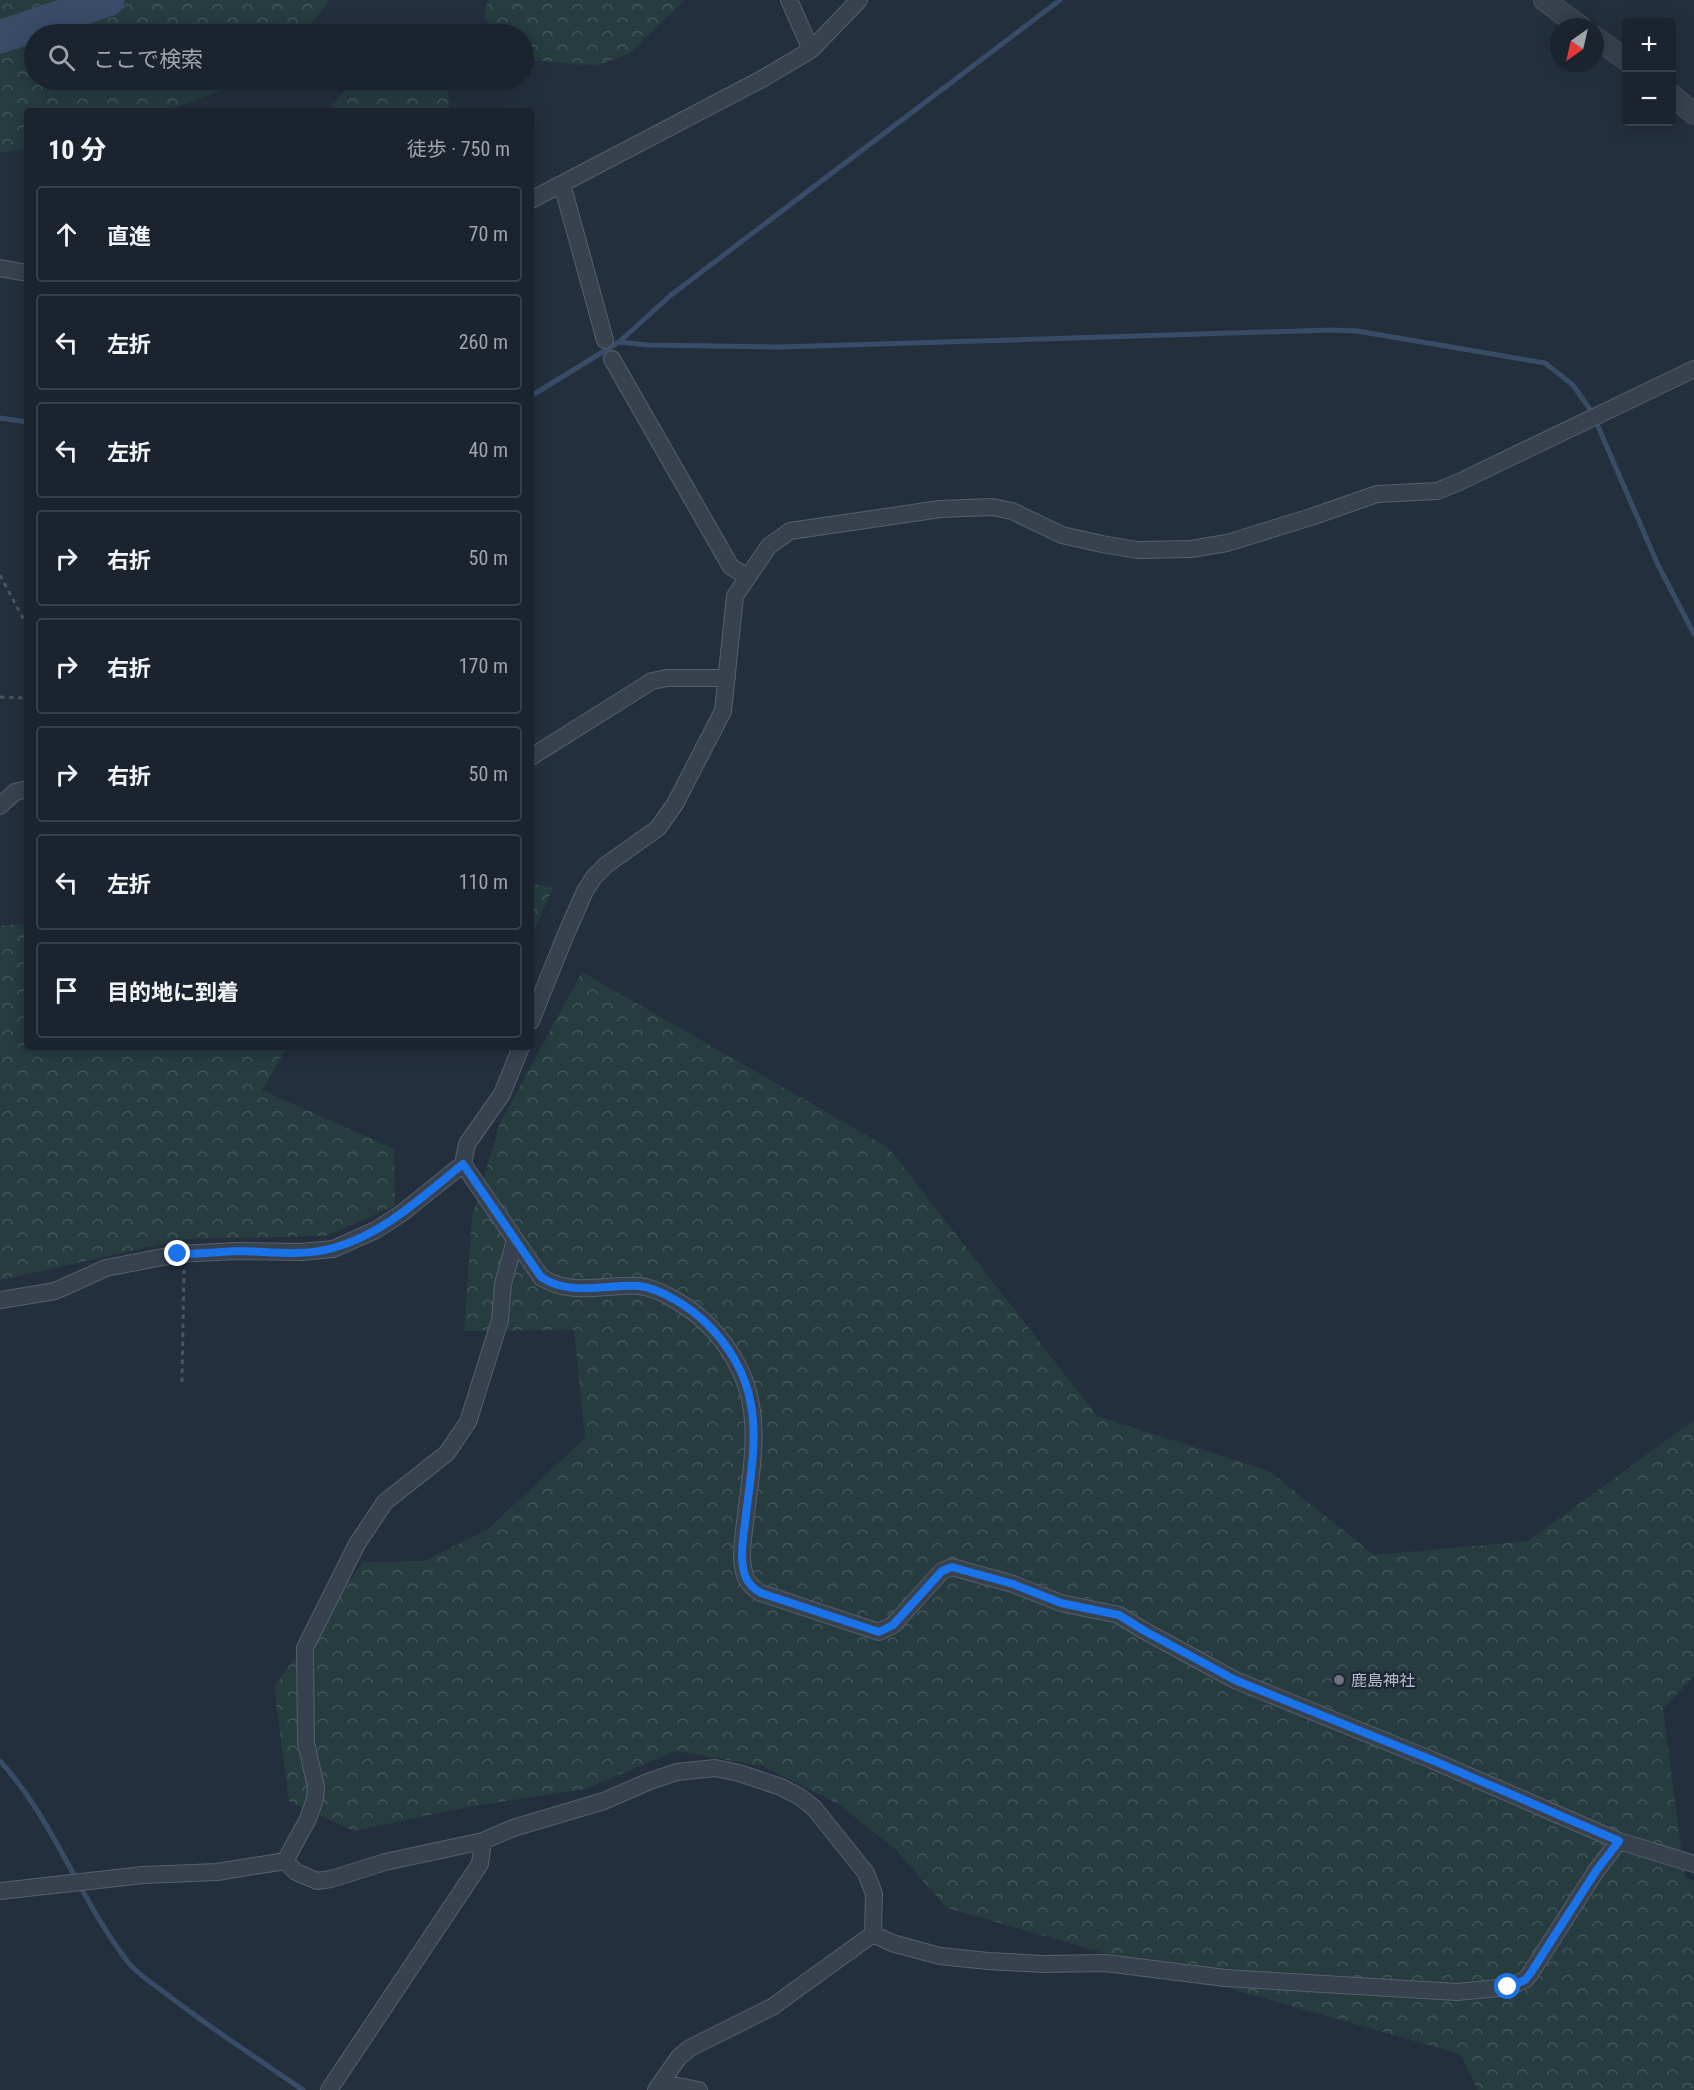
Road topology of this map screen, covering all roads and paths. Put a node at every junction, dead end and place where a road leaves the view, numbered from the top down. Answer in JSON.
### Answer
{"nodes":[{"id":1,"x":789,"y":0,"type":"edge"},
{"id":2,"x":859,"y":0,"type":"edge"},
{"id":3,"x":1544,"y":0,"type":"edge"},
{"id":4,"x":1569,"y":18,"type":"edge"},
{"id":5,"x":1604,"y":44,"type":"edge"},
{"id":6,"x":811,"y":50,"type":"junction"},
{"id":7,"x":1622,"y":57,"type":"edge"},
{"id":8,"x":1676,"y":99,"type":"edge"},
{"id":9,"x":1694,"y":114,"type":"edge"},
{"id":10,"x":562,"y":184,"type":"junction"},
{"id":11,"x":534,"y":198,"type":"edge"},
{"id":12,"x":0,"y":268,"type":"edge"},
{"id":13,"x":24,"y":272,"type":"edge"},
{"id":14,"x":605,"y":340,"type":"dead end"},
{"id":15,"x":612,"y":359,"type":"dead end"},
{"id":16,"x":1694,"y":369,"type":"edge"},
{"id":17,"x":0,"y":575,"type":"edge"},
{"id":18,"x":748,"y":577,"type":"junction"},
{"id":19,"x":24,"y":620,"type":"edge"},
{"id":20,"x":727,"y":678,"type":"junction"},
{"id":21,"x":0,"y":697,"type":"edge"},
{"id":22,"x":24,"y":698,"type":"edge"},
{"id":23,"x":534,"y":756,"type":"edge"},
{"id":24,"x":24,"y":790,"type":"edge"},
{"id":25,"x":0,"y":806,"type":"edge"},
{"id":26,"x":534,"y":1014,"type":"edge"},
{"id":27,"x":519,"y":1050,"type":"edge"},
{"id":28,"x":463,"y":1164,"type":"junction"},
{"id":29,"x":515,"y":1240,"type":"junction"},
{"id":30,"x":184,"y":1254,"type":"junction"},
{"id":31,"x":0,"y":1300,"type":"edge"},
{"id":32,"x":182,"y":1382,"type":"dead end"},
{"id":33,"x":483,"y":1841,"type":"junction"},
{"id":34,"x":1619,"y":1841,"type":"junction"},
{"id":35,"x":285,"y":1861,"type":"junction"},
{"id":36,"x":1694,"y":1864,"type":"edge"},
{"id":37,"x":0,"y":1891,"type":"edge"},
{"id":38,"x":873,"y":1934,"type":"junction"},
{"id":39,"x":659,"y":2086,"type":"edge"},
{"id":40,"x":329,"y":2090,"type":"edge"},
{"id":41,"x":699,"y":2090,"type":"edge"}],
"edges":[{"from":1,"to":6,"type":"street"},
{"from":2,"to":6,"type":"street"},
{"from":3,"to":4,"type":"street"},
{"from":5,"to":7,"type":"street"},
{"from":6,"to":10,"type":"street"},
{"from":8,"to":9,"type":"street"},
{"from":10,"to":11,"type":"street"},
{"from":10,"to":14,"type":"street"},
{"from":12,"to":13,"type":"street"},
{"from":15,"to":18,"type":"street"},
{"from":16,"to":18,"type":"street"},
{"from":17,"to":19,"type":"path"},
{"from":18,"to":20,"type":"street"},
{"from":20,"to":23,"type":"street"},
{"from":20,"to":26,"type":"street"},
{"from":21,"to":22,"type":"path"},
{"from":24,"to":25,"type":"street"},
{"from":27,"to":28,"type":"street"},
{"from":28,"to":29,"type":"street"},
{"from":28,"to":30,"type":"street"},
{"from":29,"to":34,"type":"street"},
{"from":29,"to":35,"type":"street"},
{"from":30,"to":31,"type":"street"},
{"from":30,"to":32,"type":"path"},
{"from":33,"to":35,"type":"street"},
{"from":33,"to":38,"type":"street"},
{"from":33,"to":40,"type":"street"},
{"from":34,"to":36,"type":"street"},
{"from":34,"to":38,"type":"street"},
{"from":35,"to":37,"type":"street"},
{"from":38,"to":39,"type":"street"},
{"from":39,"to":41,"type":"street"}]}
